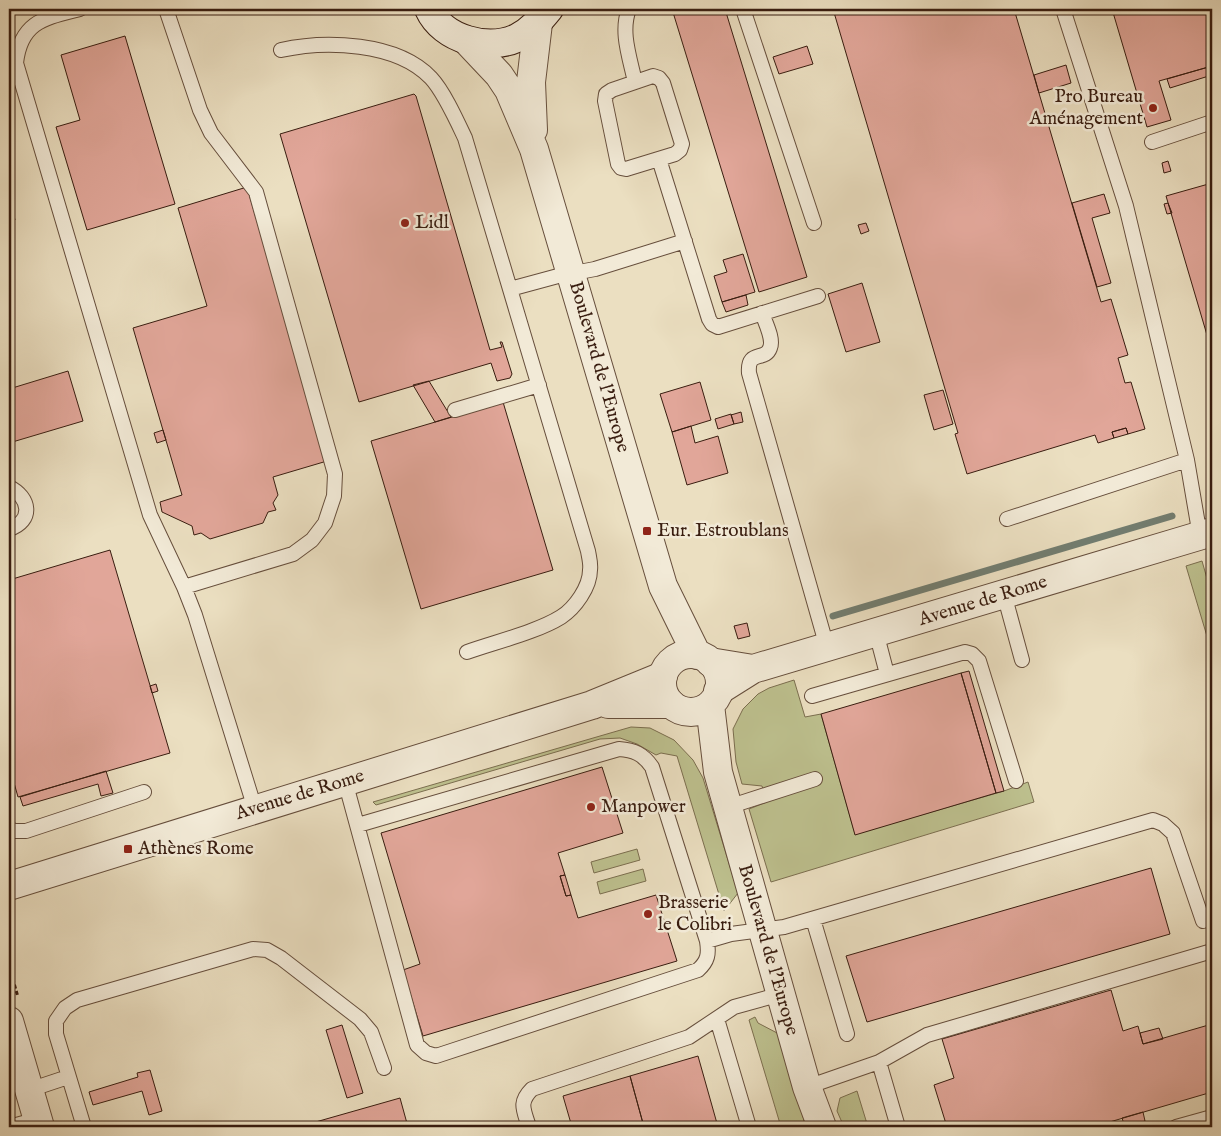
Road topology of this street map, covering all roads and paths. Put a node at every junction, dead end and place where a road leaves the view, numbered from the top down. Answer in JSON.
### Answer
{"nodes":[{"id":1,"x":80,"y":9,"type":"edge"},
{"id":2,"x":166,"y":9,"type":"edge"},
{"id":3,"x":429,"y":9,"type":"edge"},
{"id":4,"x":629,"y":9,"type":"edge"},
{"id":5,"x":743,"y":9,"type":"edge"},
{"id":6,"x":1063,"y":9,"type":"edge"},
{"id":7,"x":543,"y":16,"type":"edge"},
{"id":8,"x":466,"y":40,"type":"junction"},
{"id":9,"x":281,"y":50,"type":"dead end"},
{"id":10,"x":635,"y":82,"type":"junction"},
{"id":11,"x":1212,"y":122,"type":"edge"},
{"id":12,"x":1152,"y":142,"type":"dead end"},
{"id":13,"x":534,"y":149,"type":"junction"},
{"id":14,"x":659,"y":159,"type":"junction"},
{"id":15,"x":814,"y":222,"type":"dead end"},
{"id":16,"x":685,"y":241,"type":"junction"},
{"id":17,"x":572,"y":274,"type":"junction"},
{"id":18,"x":510,"y":289,"type":"junction"},
{"id":19,"x":818,"y":296,"type":"dead end"},
{"id":20,"x":762,"y":313,"type":"junction"},
{"id":21,"x":539,"y":384,"type":"junction"},
{"id":22,"x":455,"y":410,"type":"dead end"},
{"id":23,"x":1188,"y":460,"type":"junction"},
{"id":24,"x":9,"y":487,"type":"edge"},
{"id":25,"x":1007,"y":519,"type":"dead end"},
{"id":26,"x":9,"y":529,"type":"edge"},
{"id":27,"x":1206,"y":534,"type":"edge"},
{"id":28,"x":663,"y":586,"type":"junction"},
{"id":29,"x":184,"y":587,"type":"junction"},
{"id":30,"x":1004,"y":594,"type":"junction"},
{"id":31,"x":876,"y":632,"type":"junction"},
{"id":32,"x":827,"y":647,"type":"junction"},
{"id":33,"x":467,"y":652,"type":"dead end"},
{"id":34,"x":704,"y":659,"type":"junction"},
{"id":35,"x":1022,"y":660,"type":"dead end"},
{"id":36,"x":753,"y":669,"type":"junction"},
{"id":37,"x":667,"y":670,"type":"junction"},
{"id":38,"x":887,"y":674,"type":"junction"},
{"id":39,"x":812,"y":696,"type":"dead end"},
{"id":40,"x":714,"y":698,"type":"junction"},
{"id":41,"x":592,"y":704,"type":"junction"},
{"id":42,"x":678,"y":708,"type":"junction"},
{"id":43,"x":718,"y":772,"type":"junction"},
{"id":44,"x":815,"y":779,"type":"dead end"},
{"id":45,"x":345,"y":781,"type":"junction"},
{"id":46,"x":1016,"y":781,"type":"dead end"},
{"id":47,"x":144,"y":792,"type":"dead end"},
{"id":48,"x":728,"y":807,"type":"junction"},
{"id":49,"x":255,"y":810,"type":"junction"},
{"id":50,"x":358,"y":825,"type":"junction"},
{"id":51,"x":9,"y":828,"type":"edge"},
{"id":52,"x":9,"y":886,"type":"edge"},
{"id":53,"x":813,"y":919,"type":"junction"},
{"id":54,"x":1203,"y":921,"type":"dead end"},
{"id":55,"x":761,"y":929,"type":"junction"},
{"id":56,"x":707,"y":940,"type":"junction"},
{"id":57,"x":1212,"y":952,"type":"edge"},
{"id":58,"x":9,"y":966,"type":"edge"},
{"id":59,"x":12,"y":978,"type":"dead end"},
{"id":60,"x":781,"y":994,"type":"junction"},
{"id":61,"x":716,"y":1019,"type":"junction"},
{"id":62,"x":9,"y":1024,"type":"edge"},
{"id":63,"x":847,"y":1034,"type":"dead end"},
{"id":64,"x":879,"y":1062,"type":"junction"},
{"id":65,"x":384,"y":1068,"type":"dead end"},
{"id":66,"x":68,"y":1077,"type":"junction"},
{"id":67,"x":21,"y":1079,"type":"junction"},
{"id":68,"x":807,"y":1087,"type":"junction"},
{"id":69,"x":1212,"y":1117,"type":"edge"},
{"id":70,"x":39,"y":1123,"type":"edge"},
{"id":71,"x":9,"y":1127,"type":"edge"},
{"id":72,"x":84,"y":1127,"type":"edge"},
{"id":73,"x":529,"y":1127,"type":"edge"},
{"id":74,"x":749,"y":1127,"type":"edge"},
{"id":75,"x":822,"y":1127,"type":"edge"},
{"id":76,"x":898,"y":1127,"type":"edge"},
{"id":77,"x":1176,"y":1127,"type":"edge"}],
"edges":[{"from":1,"to":29,"type":"lane"},
{"from":2,"to":29,"type":"lane"},
{"from":3,"to":8,"type":"street"},
{"from":4,"to":10,"type":"lane"},
{"from":5,"to":15,"type":"lane"},
{"from":6,"to":23,"type":"lane"},
{"from":7,"to":8,"type":"street"},
{"from":7,"to":13,"type":"street","name":"Boulevard de l'Europe"},
{"from":8,"to":13,"type":"street","name":"Boulevard de l'Europe"},
{"from":9,"to":18,"type":"lane"},
{"from":10,"to":14,"type":"lane"},
{"from":10,"to":14,"type":"lane"},
{"from":11,"to":12,"type":"lane"},
{"from":13,"to":17,"type":"street","name":"Boulevard de l'Europe"},
{"from":14,"to":16,"type":"lane"},
{"from":16,"to":17,"type":"lane"},
{"from":16,"to":20,"type":"lane"},
{"from":17,"to":18,"type":"lane"},
{"from":17,"to":28,"type":"street","name":"Boulevard de l'Europe"},
{"from":18,"to":21,"type":"lane"},
{"from":19,"to":20,"type":"lane"},
{"from":20,"to":32,"type":"lane"},
{"from":21,"to":22,"type":"lane"},
{"from":21,"to":33,"type":"lane"},
{"from":23,"to":25,"type":"lane"},
{"from":23,"to":27,"type":"lane"},
{"from":24,"to":26,"type":"lane"},
{"from":27,"to":30,"type":"street","name":"Avenue de Rome"},
{"from":28,"to":34,"type":"street","name":"Boulevard de l'Europe"},
{"from":28,"to":37,"type":"street","name":"Boulevard de l'Europe"},
{"from":29,"to":49,"type":"lane"},
{"from":30,"to":31,"type":"street","name":"Avenue de Rome"},
{"from":30,"to":35,"type":"lane"},
{"from":31,"to":32,"type":"street","name":"Avenue de Rome"},
{"from":31,"to":38,"type":"lane"},
{"from":32,"to":36,"type":"street","name":"Avenue de Rome"},
{"from":34,"to":36,"type":"street","name":"Avenue de Rome"},
{"from":34,"to":37,"type":"street"},
{"from":34,"to":40,"type":"street"},
{"from":36,"to":40,"type":"street","name":"Avenue de Rome"},
{"from":37,"to":41,"type":"street","name":"Avenue de Rome"},
{"from":37,"to":42,"type":"street"},
{"from":38,"to":39,"type":"lane"},
{"from":38,"to":46,"type":"lane"},
{"from":40,"to":42,"type":"street"},
{"from":40,"to":43,"type":"street","name":"Boulevard de l'Europe"},
{"from":41,"to":42,"type":"street","name":"Avenue de Rome"},
{"from":41,"to":45,"type":"street","name":"Avenue de Rome"},
{"from":42,"to":43,"type":"street","name":"Boulevard de l'Europe"},
{"from":43,"to":48,"type":"street","name":"Boulevard de l'Europe"},
{"from":44,"to":48,"type":"lane"},
{"from":45,"to":49,"type":"street","name":"Avenue de Rome"},
{"from":45,"to":50,"type":"lane"},
{"from":47,"to":51,"type":"lane"},
{"from":48,"to":55,"type":"street","name":"Boulevard de l'Europe"},
{"from":49,"to":52,"type":"street","name":"Avenue de Rome"},
{"from":50,"to":56,"type":"lane"},
{"from":50,"to":56,"type":"lane"},
{"from":53,"to":54,"type":"lane"},
{"from":53,"to":55,"type":"lane"},
{"from":53,"to":63,"type":"lane"},
{"from":55,"to":56,"type":"lane"},
{"from":55,"to":60,"type":"street","name":"Boulevard de l'Europe"},
{"from":57,"to":64,"type":"lane"},
{"from":58,"to":59,"type":"path"},
{"from":60,"to":61,"type":"lane"},
{"from":60,"to":68,"type":"street","name":"Boulevard de l'Europe"},
{"from":61,"to":73,"type":"lane"},
{"from":61,"to":74,"type":"lane"},
{"from":62,"to":67,"type":"street"},
{"from":64,"to":68,"type":"lane"},
{"from":64,"to":76,"type":"lane"},
{"from":65,"to":66,"type":"lane"},
{"from":66,"to":67,"type":"lane"},
{"from":66,"to":72,"type":"lane"},
{"from":67,"to":70,"type":"street"},
{"from":68,"to":75,"type":"street","name":"Boulevard de l'Europe"},
{"from":69,"to":77,"type":"lane"},
{"from":70,"to":71,"type":"lane"}]}
